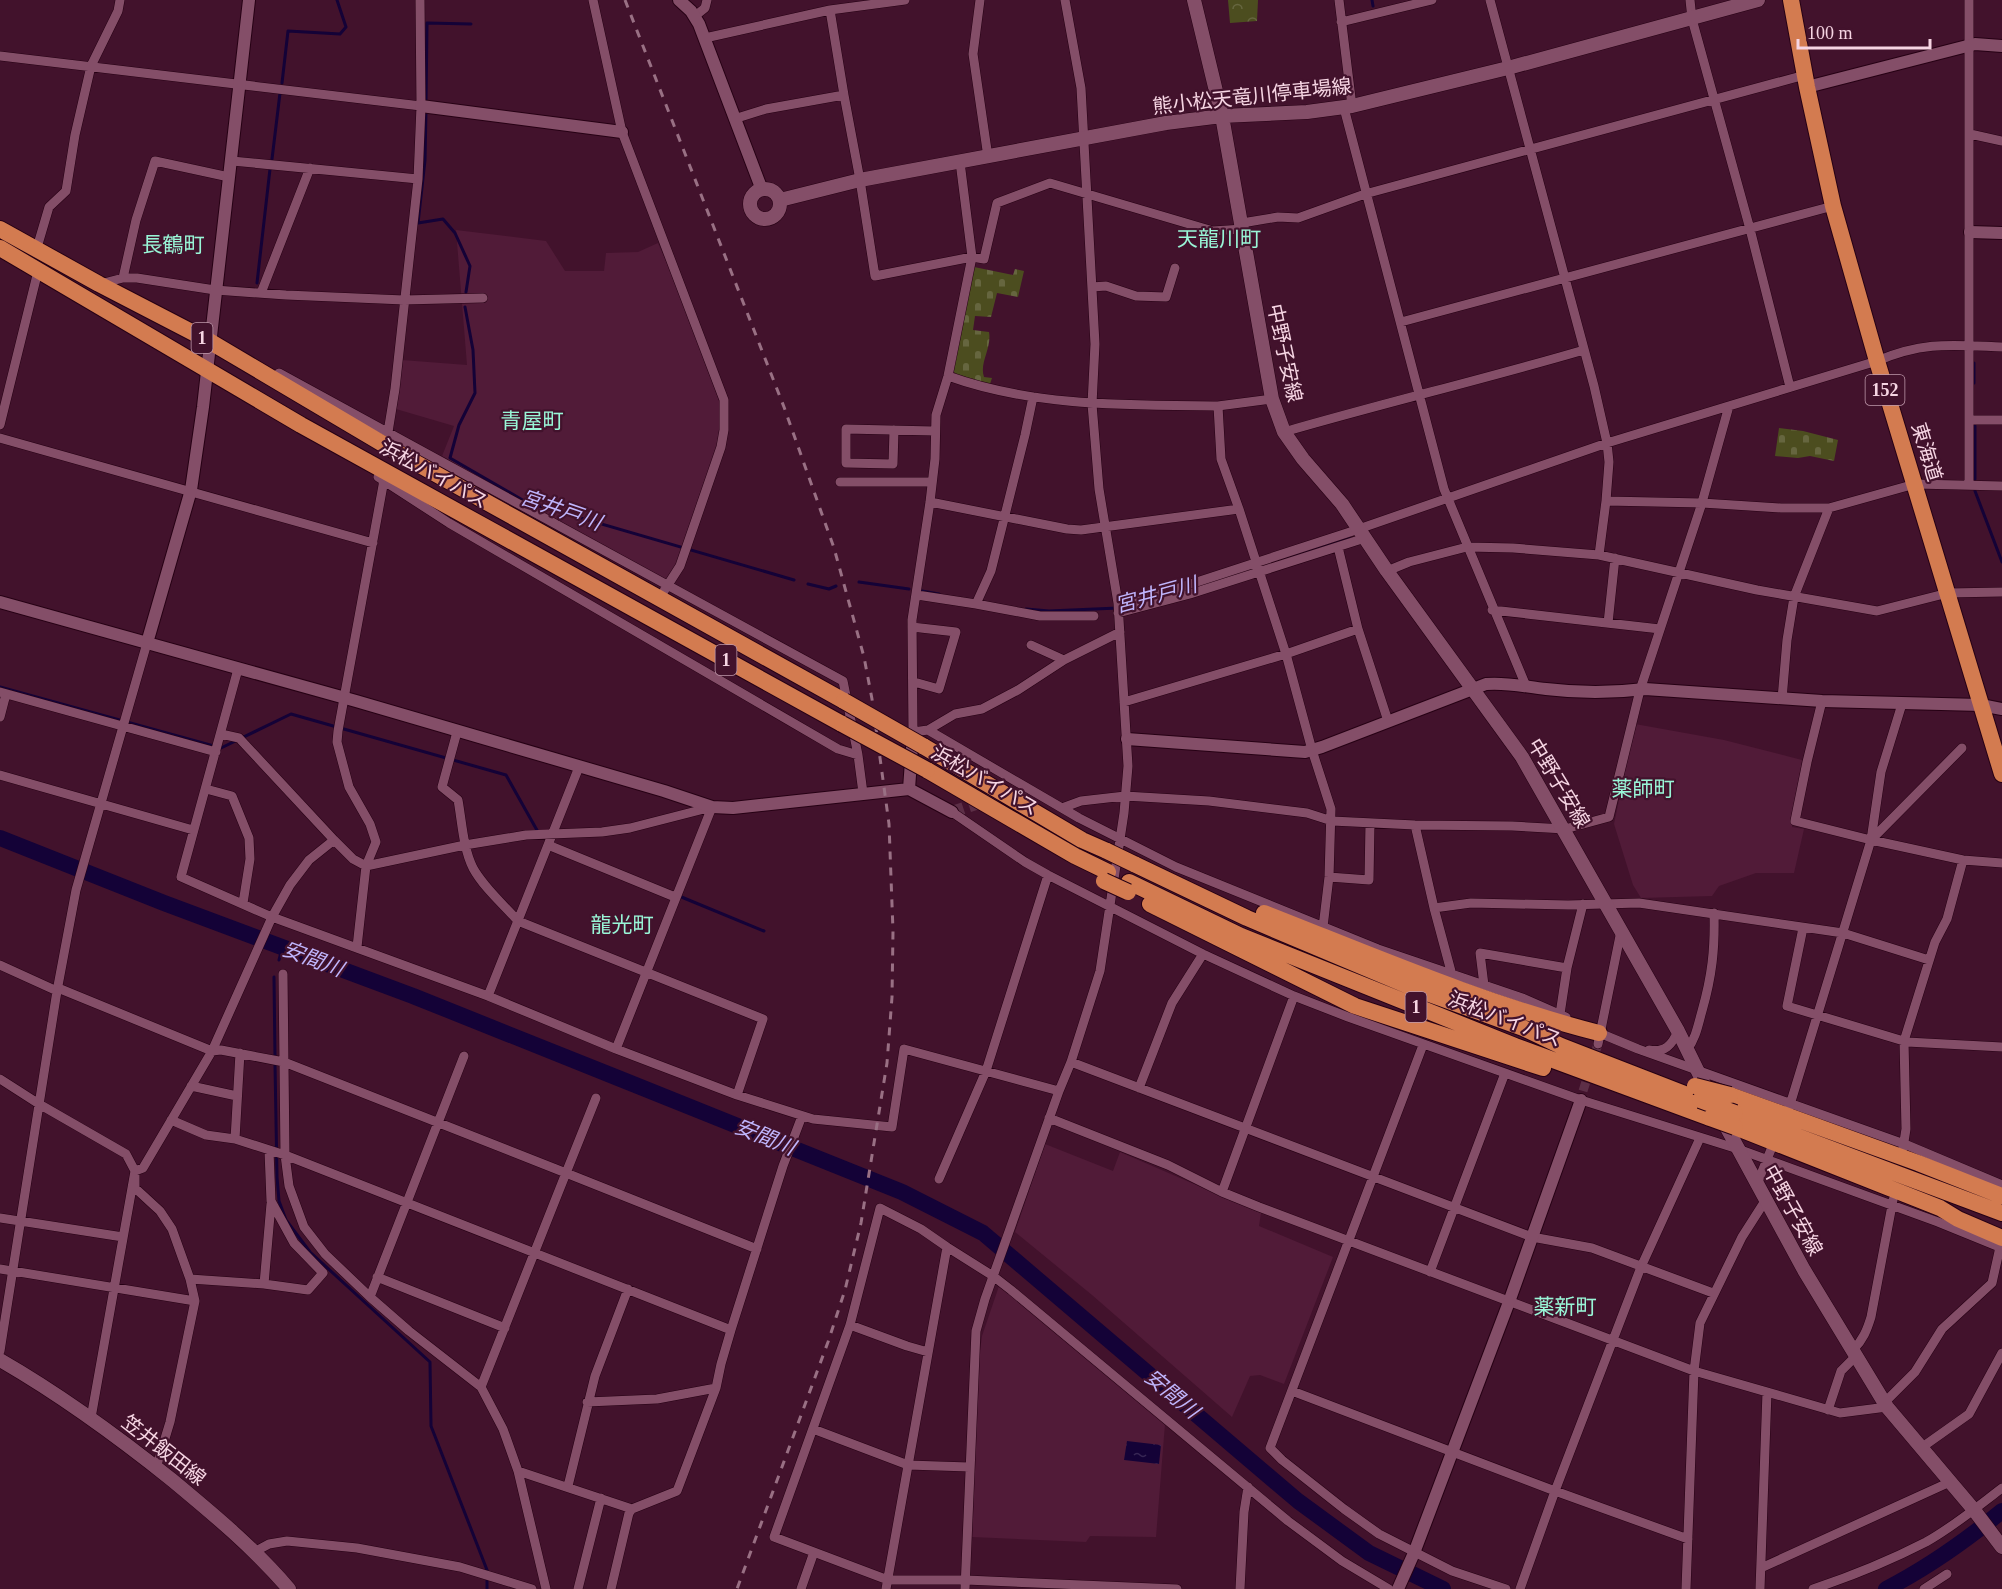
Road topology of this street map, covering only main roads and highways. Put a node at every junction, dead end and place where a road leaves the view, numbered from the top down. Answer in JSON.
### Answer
{"nodes":[{"id":1,"x":1194,"y":0,"type":"edge"},
{"id":2,"x":1758,"y":0,"type":"edge"},
{"id":3,"x":1791,"y":0,"type":"edge"},
{"id":4,"x":1222,"y":116,"type":"junction"},
{"id":5,"x":780,"y":200,"type":"junction"},
{"id":6,"x":0,"y":229,"type":"edge"},
{"id":7,"x":0,"y":248,"type":"edge"},
{"id":8,"x":2002,"y":774,"type":"edge"},
{"id":9,"x":1134,"y":861,"type":"junction"},
{"id":10,"x":1128,"y":887,"type":"junction"},
{"id":11,"x":1599,"y":1039,"type":"road end"},
{"id":12,"x":1697,"y":1085,"type":"junction"},
{"id":13,"x":1677,"y":1106,"type":"junction"},
{"id":14,"x":1735,"y":1120,"type":"junction"},
{"id":15,"x":2000,"y":1207,"type":"edge"},
{"id":16,"x":2001,"y":1241,"type":"edge"},
{"id":17,"x":0,"y":1360,"type":"edge"},
{"id":18,"x":2000,"y":1544,"type":"edge"},
{"id":19,"x":289,"y":1589,"type":"edge"}],
"edges":[{"from":1,"to":4,"type":"main road","name":"中野子安線"},
{"from":2,"to":4,"type":"main road","name":"熊小松天竜川停車場線"},
{"from":3,"to":8,"type":"highway","name":"東海道","number":"152"},
{"from":4,"to":5,"type":"main road","name":"熊小松天竜川停車場線"},
{"from":4,"to":12,"type":"main road","name":"中野子安線"},
{"from":5,"to":5,"type":"main road"},
{"from":6,"to":9,"type":"highway","name":"浜松バイパス","number":"1","bridge":true},
{"from":7,"to":10,"type":"highway","name":"浜松バイパス","number":"1","bridge":true},
{"from":9,"to":11,"type":"highway"},
{"from":9,"to":12,"type":"highway","name":"浜松バイパス","number":"1"},
{"from":10,"to":13,"type":"highway","name":"浜松バイパス","number":"1"},
{"from":10,"to":13,"type":"highway","number":"1"},
{"from":12,"to":14,"type":"highway","name":"浜松バイパス","number":"1","bridge":true},
{"from":12,"to":15,"type":"highway","number":"1","bridge":true},
{"from":12,"to":18,"type":"main road","name":"中野子安線"},
{"from":13,"to":14,"type":"highway","name":"浜松バイパス","number":"1","bridge":true},
{"from":14,"to":15,"type":"highway","name":"浜松バイパス","number":"1"},
{"from":14,"to":16,"type":"highway","name":"浜松バイパス","number":"1"},
{"from":17,"to":19,"type":"main road","name":"笠井飯田線"}]}
